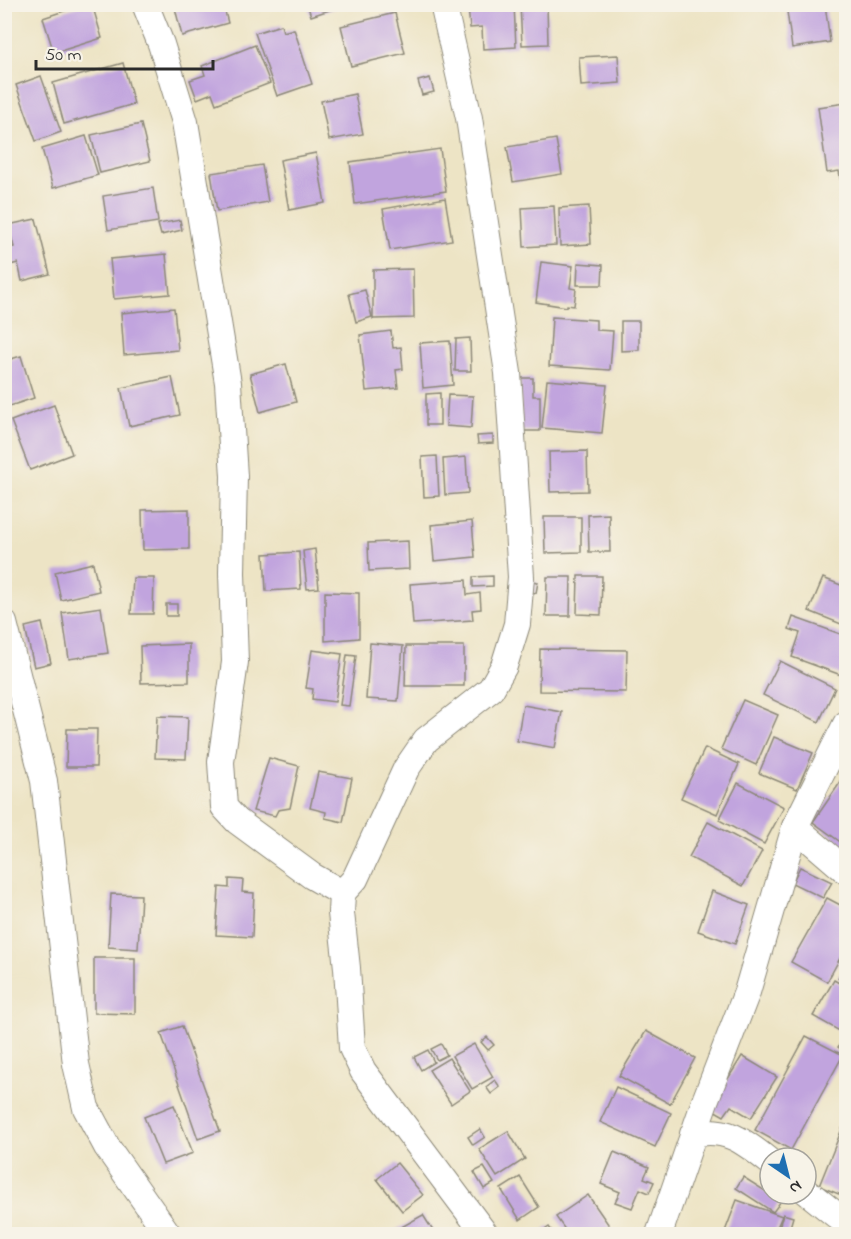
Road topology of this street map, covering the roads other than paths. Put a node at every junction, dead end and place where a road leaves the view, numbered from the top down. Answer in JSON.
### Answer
{"nodes":[{"id":1,"x":145,"y":4,"type":"edge"},
{"id":2,"x":443,"y":4,"type":"edge"},
{"id":3,"x":4,"y":623,"type":"edge"},
{"id":4,"x":846,"y":724,"type":"edge"},
{"id":5,"x":795,"y":827,"type":"junction"},
{"id":6,"x":846,"y":870,"type":"edge"},
{"id":7,"x":342,"y":892,"type":"junction"},
{"id":8,"x":693,"y":1134,"type":"junction"},
{"id":9,"x":758,"y":1153,"type":"edge"},
{"id":10,"x":818,"y":1201,"type":"edge"},
{"id":11,"x":846,"y":1223,"type":"edge"},
{"id":12,"x":168,"y":1234,"type":"edge"},
{"id":13,"x":485,"y":1234,"type":"edge"},
{"id":14,"x":659,"y":1234,"type":"edge"}],
"edges":[{"from":1,"to":7,"type":"street"},
{"from":2,"to":7,"type":"street"},
{"from":3,"to":12,"type":"street"},
{"from":4,"to":5,"type":"street"},
{"from":5,"to":6,"type":"street"},
{"from":5,"to":8,"type":"street"},
{"from":7,"to":13,"type":"street"},
{"from":8,"to":9,"type":"street"},
{"from":8,"to":14,"type":"street"},
{"from":10,"to":11,"type":"street"}]}
